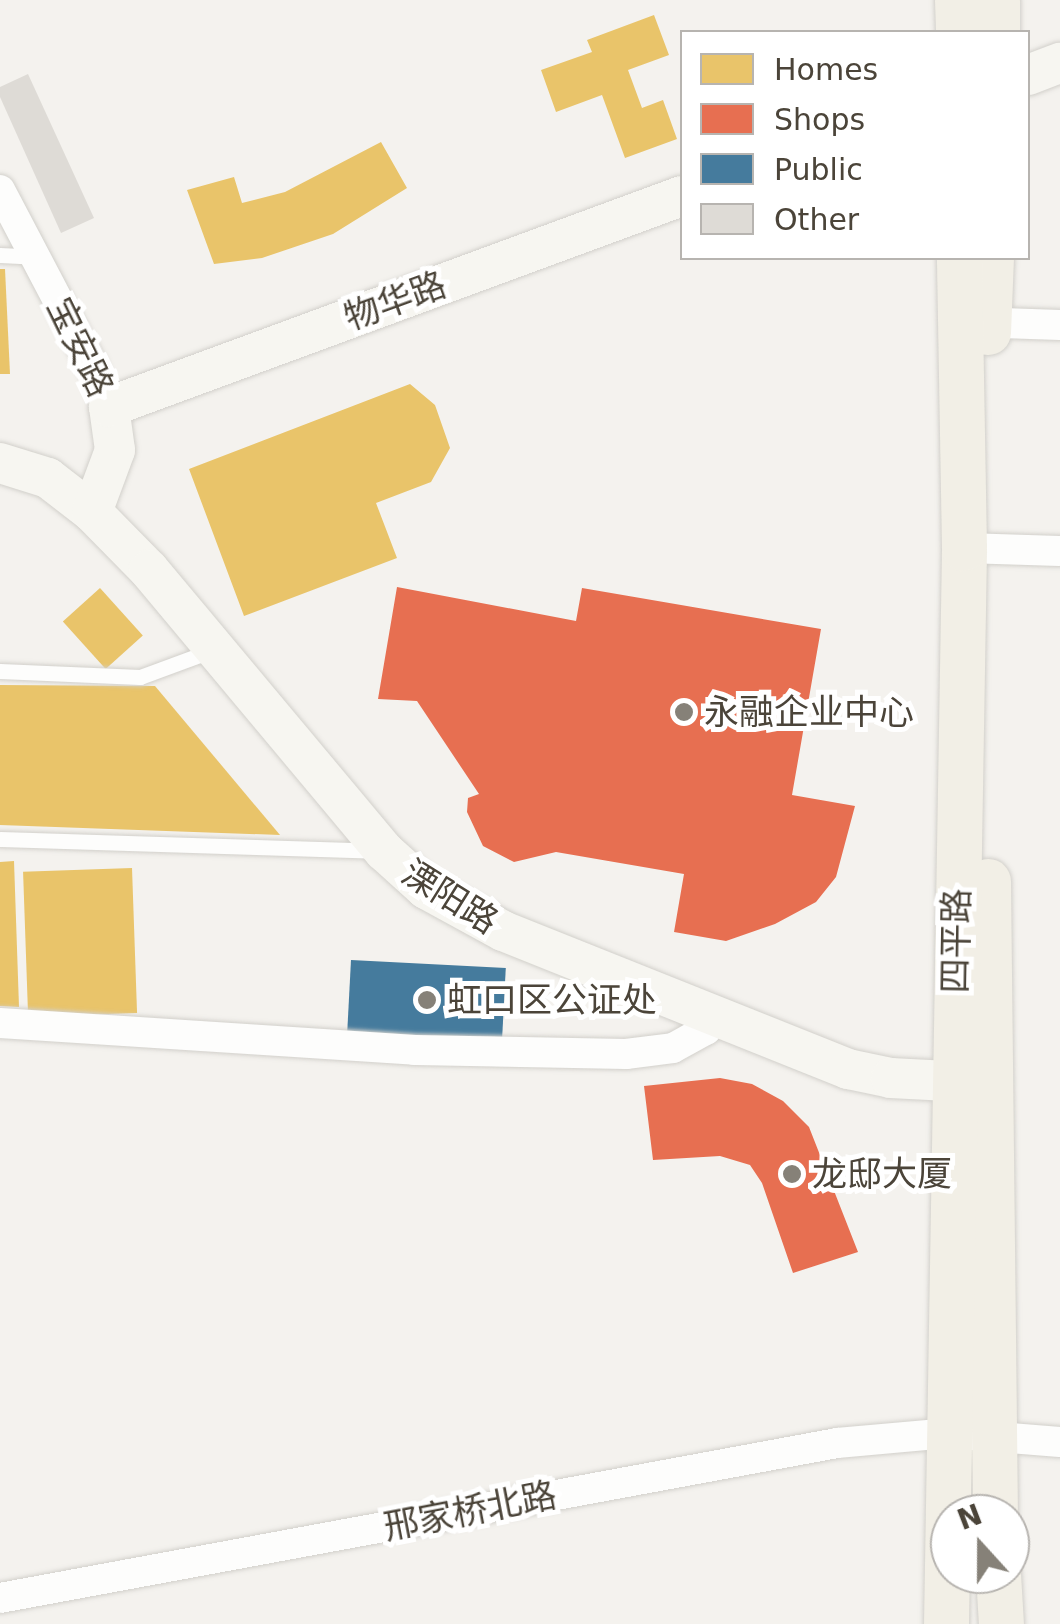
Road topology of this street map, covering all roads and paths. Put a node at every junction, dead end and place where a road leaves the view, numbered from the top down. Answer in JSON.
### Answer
{"nodes":[{"id":1,"x":957,"y":0,"type":"edge"},
{"id":2,"x":996,"y":0,"type":"edge"},
{"id":3,"x":958,"y":30,"type":"edge"},
{"id":4,"x":997,"y":30,"type":"edge"},
{"id":5,"x":1060,"y":64,"type":"edge"},
{"id":6,"x":1030,"y":74,"type":"edge"},
{"id":7,"x":0,"y":190,"type":"edge"},
{"id":8,"x":680,"y":197,"type":"edge"},
{"id":9,"x":0,"y":255,"type":"edge"},
{"id":10,"x":35,"y":257,"type":"junction"},
{"id":11,"x":959,"y":260,"type":"edge"},
{"id":12,"x":990,"y":260,"type":"edge"},
{"id":13,"x":973,"y":322,"type":"junction"},
{"id":14,"x":1060,"y":325,"type":"edge"},
{"id":15,"x":109,"y":407,"type":"junction"},
{"id":16,"x":0,"y":463,"type":"edge"},
{"id":17,"x":92,"y":512,"type":"junction"},
{"id":18,"x":976,"y":548,"type":"junction"},
{"id":19,"x":1060,"y":551,"type":"edge"},
{"id":20,"x":216,"y":649,"type":"junction"},
{"id":21,"x":0,"y":671,"type":"edge"},
{"id":22,"x":0,"y":838,"type":"edge"},
{"id":23,"x":384,"y":851,"type":"junction"},
{"id":24,"x":716,"y":1016,"type":"junction"},
{"id":25,"x":0,"y":1023,"type":"edge"},
{"id":26,"x":970,"y":1082,"type":"junction"},
{"id":27,"x":969,"y":1434,"type":"junction"},
{"id":28,"x":1060,"y":1442,"type":"edge"},
{"id":29,"x":988,"y":1494,"type":"edge"},
{"id":30,"x":999,"y":1594,"type":"edge"},
{"id":31,"x":17,"y":1605,"type":"edge"},
{"id":32,"x":946,"y":1624,"type":"edge"},
{"id":33,"x":1001,"y":1624,"type":"edge"}],
"edges":[{"from":1,"to":3,"type":"main road"},
{"from":2,"to":4,"type":"main road"},
{"from":5,"to":6,"type":"street"},
{"from":7,"to":10,"type":"street","name":"宝安路"},
{"from":8,"to":15,"type":"street","name":"物华路"},
{"from":9,"to":10,"type":"lane"},
{"from":10,"to":15,"type":"street","name":"宝安路"},
{"from":11,"to":13,"type":"main road","name":"四平路"},
{"from":12,"to":13,"type":"main road","name":"四平路"},
{"from":13,"to":14,"type":"street"},
{"from":13,"to":18,"type":"main road","name":"四平路"},
{"from":15,"to":17,"type":"street","name":"宝安路"},
{"from":16,"to":17,"type":"street","name":"溧阳路"},
{"from":17,"to":20,"type":"street","name":"溧阳路"},
{"from":18,"to":19,"type":"street"},
{"from":18,"to":26,"type":"main road","name":"四平路"},
{"from":20,"to":21,"type":"lane"},
{"from":20,"to":23,"type":"street","name":"溧阳路"},
{"from":22,"to":23,"type":"lane"},
{"from":23,"to":24,"type":"street","name":"溧阳路"},
{"from":24,"to":25,"type":"street"},
{"from":24,"to":26,"type":"street","name":"溧阳路"},
{"from":26,"to":27,"type":"main road","name":"四平路"},
{"from":27,"to":28,"type":"street","name":"邢家桥北路"},
{"from":27,"to":29,"type":"main road","name":"四平路"},
{"from":27,"to":31,"type":"street","name":"邢家桥北路"},
{"from":27,"to":32,"type":"main road","name":"四平路"},
{"from":30,"to":33,"type":"main road"}]}
